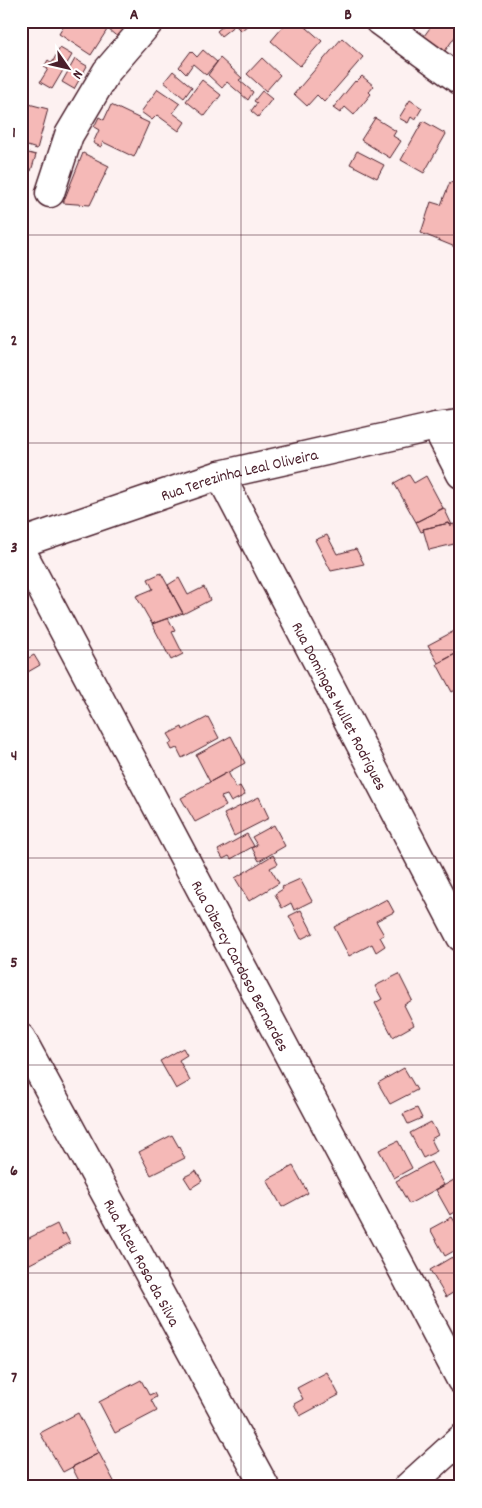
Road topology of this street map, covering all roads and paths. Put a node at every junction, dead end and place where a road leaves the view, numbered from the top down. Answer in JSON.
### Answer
{"nodes":[{"id":1,"x":150,"y":21,"type":"edge"},
{"id":2,"x":379,"y":21,"type":"edge"},
{"id":3,"x":461,"y":81,"type":"edge"},
{"id":4,"x":50,"y":193,"type":"dead end"},
{"id":5,"x":448,"y":425,"type":"edge"},
{"id":6,"x":461,"y":474,"type":"edge"},
{"id":7,"x":220,"y":475,"type":"junction"},
{"id":8,"x":21,"y":543,"type":"edge"},
{"id":9,"x":21,"y":550,"type":"edge"},
{"id":10,"x":461,"y":937,"type":"edge"},
{"id":11,"x":21,"y":1038,"type":"edge"},
{"id":12,"x":461,"y":1380,"type":"edge"},
{"id":13,"x":461,"y":1439,"type":"edge"},
{"id":14,"x":265,"y":1487,"type":"edge"},
{"id":15,"x":408,"y":1487,"type":"edge"}],
"edges":[{"from":1,"to":4,"type":"street"},
{"from":2,"to":3,"type":"street"},
{"from":5,"to":6,"type":"street"},
{"from":5,"to":7,"type":"street","name":"Rua Terezinha Leal Oliveira"},
{"from":7,"to":8,"type":"street","name":"Rua Terezinha Leal Oliveira"},
{"from":7,"to":10,"type":"street","name":"Rua Domingas Mullet Rodrigues"},
{"from":9,"to":12,"type":"street","name":"Rua Oibercy Cardoso Bernardes"},
{"from":11,"to":14,"type":"street","name":"Rua Alceu Rosa da Silva"},
{"from":13,"to":15,"type":"street"}]}
